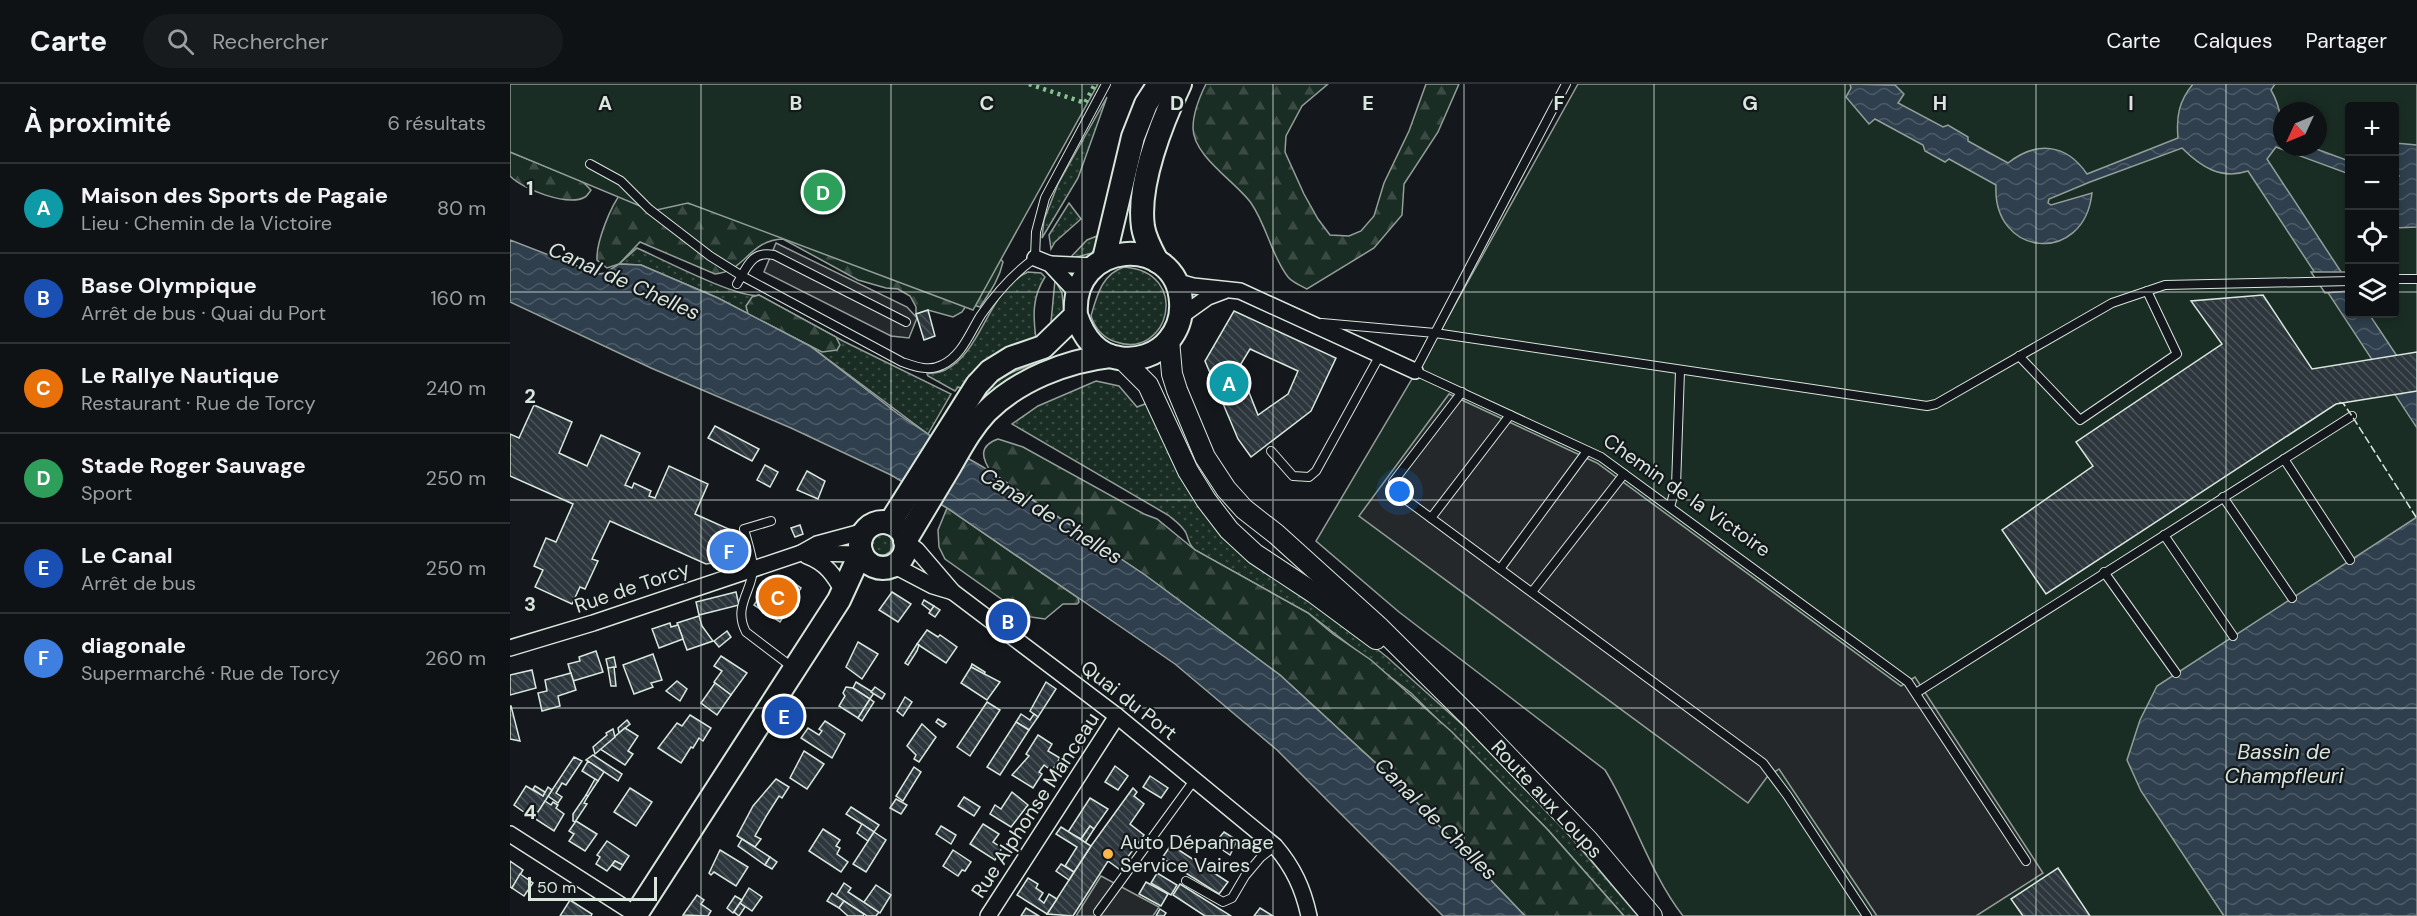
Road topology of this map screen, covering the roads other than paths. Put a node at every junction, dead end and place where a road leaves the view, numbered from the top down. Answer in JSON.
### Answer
{"nodes":[{"id":1,"x":1106,"y":84,"type":"edge"},
{"id":2,"x":1159,"y":84,"type":"edge"},
{"id":3,"x":1180,"y":84,"type":"edge"},
{"id":4,"x":1566,"y":84,"type":"edge"},
{"id":5,"x":590,"y":164,"type":"dead end"},
{"id":6,"x":1035,"y":258,"type":"junction"},
{"id":7,"x":1156,"y":261,"type":"junction"},
{"id":8,"x":1099,"y":263,"type":"junction"},
{"id":9,"x":1050,"y":264,"type":"junction"},
{"id":10,"x":2399,"y":279,"type":"edge"},
{"id":11,"x":2417,"y":279,"type":"edge"},
{"id":12,"x":739,"y":280,"type":"junction"},
{"id":13,"x":2345,"y":280,"type":"edge"},
{"id":14,"x":1174,"y":281,"type":"junction"},
{"id":15,"x":1227,"y":289,"type":"junction"},
{"id":16,"x":2147,"y":291,"type":"junction"},
{"id":17,"x":1077,"y":304,"type":"junction"},
{"id":18,"x":1180,"y":317,"type":"junction"},
{"id":19,"x":906,"y":322,"type":"dead end"},
{"id":20,"x":1311,"y":322,"type":"junction"},
{"id":21,"x":1435,"y":333,"type":"junction"},
{"id":22,"x":1169,"y":340,"type":"junction"},
{"id":23,"x":1380,"y":355,"type":"junction"},
{"id":24,"x":2019,"y":356,"type":"junction"},
{"id":25,"x":1116,"y":357,"type":"junction"},
{"id":26,"x":1415,"y":371,"type":"junction"},
{"id":27,"x":1680,"y":371,"type":"junction"},
{"id":28,"x":1462,"y":392,"type":"junction"},
{"id":29,"x":1510,"y":415,"type":"junction"},
{"id":30,"x":2352,"y":416,"type":"dead end"},
{"id":31,"x":959,"y":430,"type":"junction"},
{"id":32,"x":1271,"y":451,"type":"dead end"},
{"id":33,"x":1587,"y":451,"type":"junction"},
{"id":34,"x":2284,"y":459,"type":"junction"},
{"id":35,"x":1623,"y":474,"type":"junction"},
{"id":36,"x":2223,"y":497,"type":"junction"},
{"id":37,"x":914,"y":506,"type":"junction"},
{"id":38,"x":1670,"y":507,"type":"junction"},
{"id":39,"x":1431,"y":518,"type":"junction"},
{"id":40,"x":771,"y":521,"type":"dead end"},
{"id":41,"x":890,"y":523,"type":"junction"},
{"id":42,"x":865,"y":531,"type":"junction"},
{"id":43,"x":2164,"y":534,"type":"junction"},
{"id":44,"x":905,"y":542,"type":"junction"},
{"id":45,"x":801,"y":553,"type":"junction"},
{"id":46,"x":862,"y":554,"type":"junction"},
{"id":47,"x":2350,"y":560,"type":"dead end"},
{"id":48,"x":888,"y":566,"type":"junction"},
{"id":49,"x":753,"y":568,"type":"junction"},
{"id":50,"x":1500,"y":568,"type":"junction"},
{"id":51,"x":2104,"y":572,"type":"junction"},
{"id":52,"x":953,"y":592,"type":"junction"},
{"id":53,"x":1532,"y":592,"type":"junction"},
{"id":54,"x":844,"y":593,"type":"junction"},
{"id":55,"x":2292,"y":598,"type":"dead end"},
{"id":56,"x":2233,"y":636,"type":"dead end"},
{"id":57,"x":510,"y":648,"type":"edge"},
{"id":58,"x":794,"y":669,"type":"junction"},
{"id":59,"x":2176,"y":674,"type":"dead end"},
{"id":60,"x":1437,"y":686,"type":"junction"},
{"id":61,"x":1916,"y":693,"type":"junction"},
{"id":62,"x":1117,"y":716,"type":"junction"},
{"id":63,"x":1195,"y":779,"type":"junction"},
{"id":64,"x":510,"y":834,"type":"edge"},
{"id":65,"x":1275,"y":846,"type":"junction"},
{"id":66,"x":2026,"y":861,"type":"dead end"},
{"id":67,"x":1186,"y":881,"type":"dead end"},
{"id":68,"x":1098,"y":912,"type":"dead end"},
{"id":69,"x":636,"y":916,"type":"edge"},
{"id":70,"x":988,"y":916,"type":"edge"},
{"id":71,"x":1309,"y":916,"type":"edge"},
{"id":72,"x":1652,"y":916,"type":"edge"},
{"id":73,"x":1867,"y":916,"type":"edge"}],
"edges":[{"from":1,"to":6,"type":"lane"},
{"from":2,"to":8,"type":"main road"},
{"from":3,"to":7,"type":"main road"},
{"from":4,"to":21,"type":"lane"},
{"from":5,"to":12,"type":"lane"},
{"from":6,"to":9,"type":"street"},
{"from":6,"to":12,"type":"lane"},
{"from":7,"to":8,"type":"main road"},
{"from":7,"to":14,"type":"main road"},
{"from":8,"to":9,"type":"street"},
{"from":8,"to":17,"type":"main road"},
{"from":9,"to":17,"type":"street"},
{"from":10,"to":11,"type":"lane"},
{"from":12,"to":19,"type":"lane"},
{"from":13,"to":16,"type":"lane"},
{"from":14,"to":15,"type":"street","name":"Chemin de la Victoire"},
{"from":14,"to":18,"type":"main road"},
{"from":15,"to":18,"type":"street"},
{"from":15,"to":20,"type":"street","name":"Chemin de la Victoire"},
{"from":16,"to":24,"type":"lane"},
{"from":16,"to":24,"type":"lane"},
{"from":17,"to":25,"type":"main road"},
{"from":17,"to":31,"type":"main road"},
{"from":18,"to":22,"type":"main road"},
{"from":20,"to":21,"type":"lane"},
{"from":20,"to":23,"type":"street","name":"Chemin de la Victoire"},
{"from":21,"to":26,"type":"lane"},
{"from":21,"to":27,"type":"lane"},
{"from":22,"to":25,"type":"main road"},
{"from":22,"to":60,"type":"street"},
{"from":23,"to":26,"type":"street","name":"Chemin de la Victoire"},
{"from":23,"to":32,"type":"lane"},
{"from":24,"to":27,"type":"lane"},
{"from":25,"to":31,"type":"main road"},
{"from":25,"to":60,"type":"street"},
{"from":26,"to":28,"type":"lane","name":"Chemin de la Victoire"},
{"from":27,"to":38,"type":"lane"},
{"from":28,"to":29,"type":"lane","name":"Chemin de la Victoire"},
{"from":28,"to":39,"type":"lane"},
{"from":29,"to":33,"type":"lane","name":"Chemin de la Victoire"},
{"from":29,"to":39,"type":"lane"},
{"from":30,"to":34,"type":"lane"},
{"from":31,"to":37,"type":"main road"},
{"from":33,"to":35,"type":"lane","name":"Chemin de la Victoire"},
{"from":33,"to":50,"type":"lane"},
{"from":34,"to":36,"type":"lane"},
{"from":34,"to":47,"type":"lane"},
{"from":35,"to":38,"type":"lane","name":"Chemin de la Victoire"},
{"from":35,"to":53,"type":"lane"},
{"from":36,"to":43,"type":"lane"},
{"from":36,"to":55,"type":"lane"},
{"from":37,"to":41,"type":"main road"},
{"from":37,"to":44,"type":"main road"},
{"from":38,"to":61,"type":"lane","name":"Chemin de la Victoire"},
{"from":39,"to":50,"type":"lane"},
{"from":40,"to":49,"type":"lane"},
{"from":41,"to":42,"type":"main road"},
{"from":41,"to":44,"type":"main road"},
{"from":42,"to":45,"type":"street","name":"Rue de Torcy"},
{"from":42,"to":46,"type":"main road"},
{"from":43,"to":51,"type":"lane"},
{"from":43,"to":56,"type":"lane"},
{"from":44,"to":48,"type":"main road"},
{"from":44,"to":52,"type":"street","name":"Quai du Port"},
{"from":45,"to":46,"type":"street","name":"Rue de Torcy"},
{"from":45,"to":49,"type":"street","name":"Rue de Torcy"},
{"from":45,"to":54,"type":"street"},
{"from":46,"to":48,"type":"main road"},
{"from":46,"to":54,"type":"main road"},
{"from":48,"to":52,"type":"street","name":"Quai du Port"},
{"from":48,"to":54,"type":"main road"},
{"from":49,"to":57,"type":"street","name":"Rue de Torcy"},
{"from":49,"to":58,"type":"lane"},
{"from":50,"to":53,"type":"lane"},
{"from":51,"to":59,"type":"lane"},
{"from":51,"to":61,"type":"lane"},
{"from":52,"to":62,"type":"street","name":"Quai du Port"},
{"from":53,"to":73,"type":"lane"},
{"from":54,"to":58,"type":"main road"},
{"from":58,"to":69,"type":"main road"},
{"from":60,"to":72,"type":"street","name":"Route aux Loups"},
{"from":61,"to":66,"type":"lane","name":"Chemin de la Victoire"},
{"from":62,"to":63,"type":"street","name":"Quai du Port"},
{"from":62,"to":70,"type":"street","name":"Rue Alphonse Manceau"},
{"from":63,"to":65,"type":"street","name":"Quai du Port"},
{"from":63,"to":68,"type":"lane"},
{"from":64,"to":69,"type":"street"},
{"from":65,"to":67,"type":"lane"},
{"from":65,"to":71,"type":"street","name":"Quai du Port"}]}
